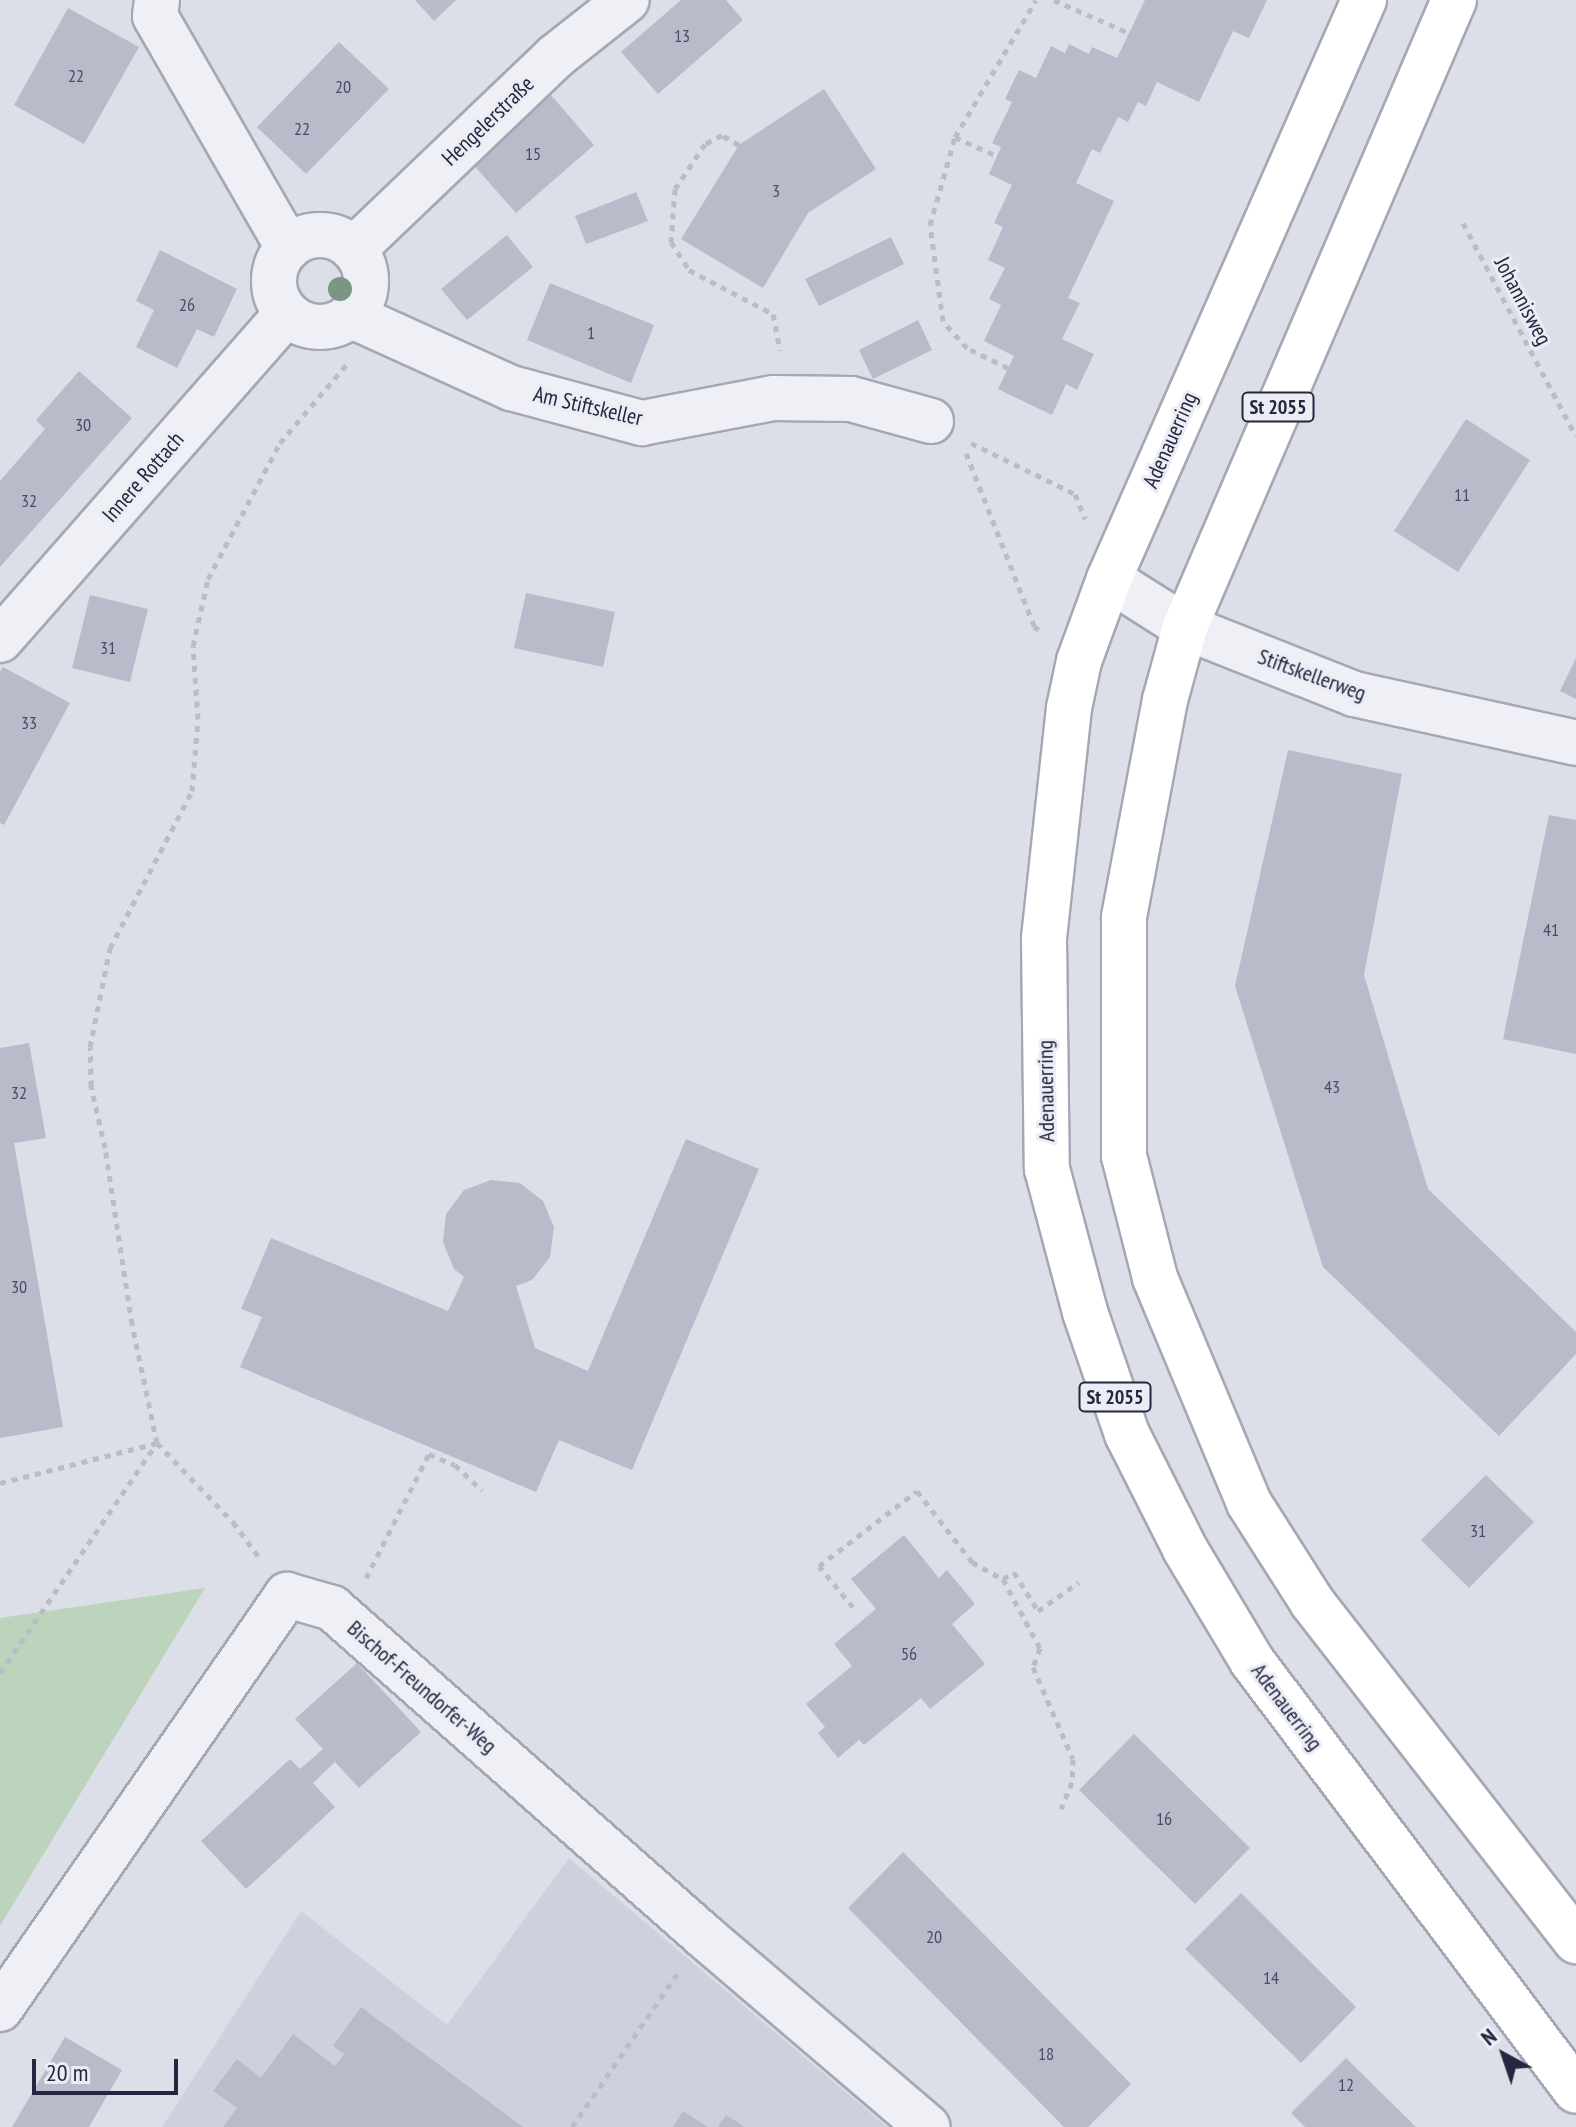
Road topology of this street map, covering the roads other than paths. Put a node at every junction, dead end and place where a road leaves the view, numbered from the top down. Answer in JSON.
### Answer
{"nodes":[{"id":1,"x":157,"y":0,"type":"edge"},
{"id":2,"x":627,"y":0,"type":"edge"},
{"id":3,"x":1364,"y":0,"type":"edge"},
{"id":4,"x":1454,"y":0,"type":"edge"},
{"id":5,"x":288,"y":247,"type":"junction"},
{"id":6,"x":354,"y":249,"type":"junction"},
{"id":7,"x":286,"y":314,"type":"junction"},
{"id":8,"x":358,"y":318,"type":"junction"},
{"id":9,"x":931,"y":421,"type":"dead end"},
{"id":10,"x":1109,"y":579,"type":"junction"},
{"id":11,"x":1185,"y":627,"type":"junction"},
{"id":12,"x":0,"y":640,"type":"edge"},
{"id":13,"x":1576,"y":743,"type":"edge"},
{"id":14,"x":1576,"y":1941,"type":"edge"},
{"id":15,"x":0,"y":2009,"type":"edge"},
{"id":16,"x":1576,"y":2091,"type":"edge"},
{"id":17,"x":928,"y":2127,"type":"edge"}],
"edges":[{"from":1,"to":5,"type":"street"},
{"from":2,"to":6,"type":"street","name":"Hengelerstraße"},
{"from":3,"to":10,"type":"main road","name":"Adenauerring","number":"St 2055"},
{"from":4,"to":11,"type":"main road","number":"St 2055"},
{"from":5,"to":6,"type":"street"},
{"from":5,"to":7,"type":"street"},
{"from":6,"to":8,"type":"street"},
{"from":7,"to":8,"type":"street"},
{"from":7,"to":12,"type":"street","name":"Innere Rottach"},
{"from":8,"to":9,"type":"street","name":"Am Stiftskeller"},
{"from":10,"to":11,"type":"street","name":"Stiftskellerweg"},
{"from":10,"to":16,"type":"main road","name":"Adenauerring","number":"St 2055"},
{"from":11,"to":13,"type":"street","name":"Stiftskellerweg"},
{"from":11,"to":14,"type":"main road","number":"St 2055"},
{"from":15,"to":17,"type":"street","name":"Bischof-Freundorfer-Weg"}]}
